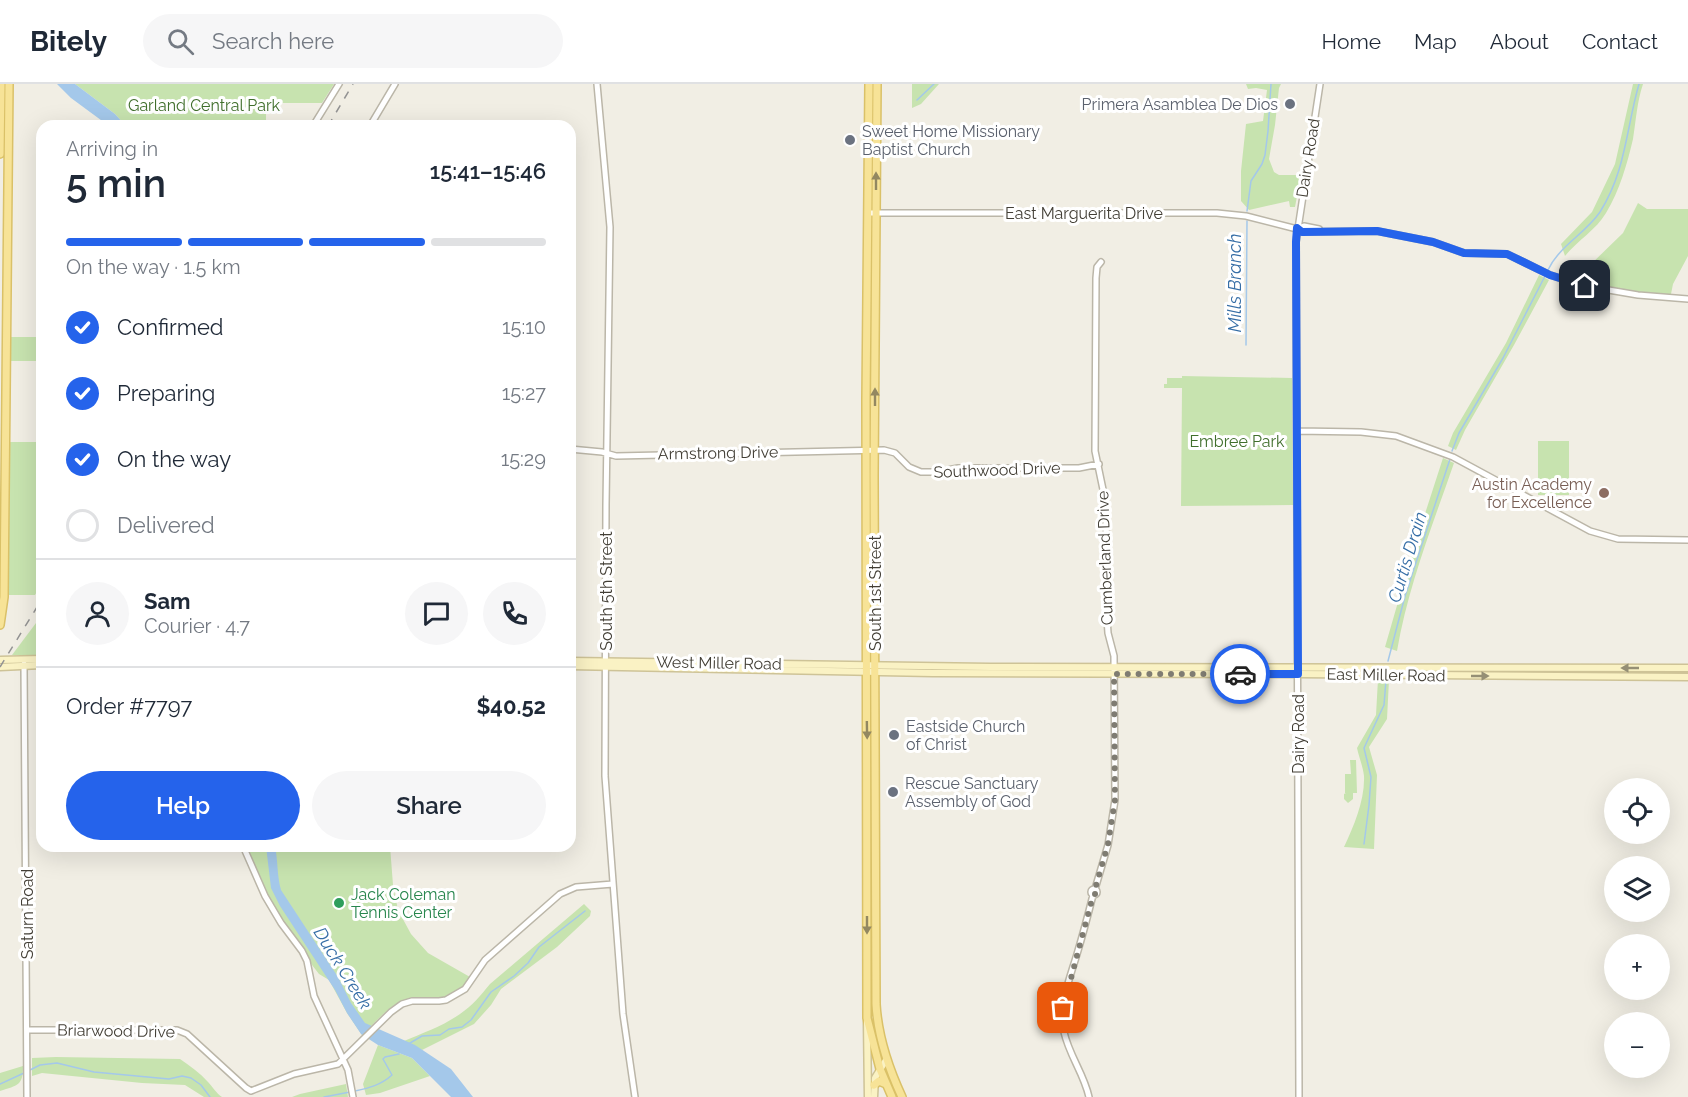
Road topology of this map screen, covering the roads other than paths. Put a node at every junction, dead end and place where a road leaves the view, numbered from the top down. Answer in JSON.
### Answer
{"nodes":[{"id":1,"x":1,"y":84,"type":"edge"},
{"id":2,"x":9,"y":84,"type":"edge"},
{"id":3,"x":339,"y":84,"type":"edge"},
{"id":4,"x":395,"y":84,"type":"edge"},
{"id":5,"x":597,"y":84,"type":"edge"},
{"id":6,"x":869,"y":84,"type":"edge"},
{"id":7,"x":877,"y":84,"type":"edge"},
{"id":8,"x":1320,"y":84,"type":"edge"},
{"id":9,"x":318,"y":120,"type":"edge"},
{"id":10,"x":374,"y":120,"type":"edge"},
{"id":11,"x":0,"y":154,"type":"edge"},
{"id":12,"x":872,"y":213,"type":"junction"},
{"id":13,"x":1297,"y":228,"type":"junction"},
{"id":14,"x":1101,"y":262,"type":"dead end"},
{"id":15,"x":1688,"y":299,"type":"edge"},
{"id":16,"x":1297,"y":431,"type":"junction"},
{"id":17,"x":576,"y":449,"type":"edge"},
{"id":18,"x":871,"y":450,"type":"junction"},
{"id":19,"x":607,"y":453,"type":"junction"},
{"id":20,"x":1099,"y":464,"type":"junction"},
{"id":21,"x":1688,"y":540,"type":"edge"},
{"id":22,"x":2,"y":590,"type":"edge"},
{"id":23,"x":0,"y":625,"type":"edge"},
{"id":24,"x":0,"y":660,"type":"edge"},
{"id":25,"x":36,"y":660,"type":"edge"},
{"id":26,"x":576,"y":662,"type":"edge"},
{"id":27,"x":24,"y":663,"type":"junction"},
{"id":28,"x":36,"y":664,"type":"edge"},
{"id":29,"x":606,"y":664,"type":"junction"},
{"id":30,"x":576,"y":666,"type":"edge"},
{"id":31,"x":0,"y":667,"type":"edge"},
{"id":32,"x":1688,"y":668,"type":"edge"},
{"id":33,"x":871,"y":669,"type":"junction"},
{"id":34,"x":1114,"y":670,"type":"junction"},
{"id":35,"x":1298,"y":670,"type":"junction"},
{"id":36,"x":1688,"y":677,"type":"edge"},
{"id":37,"x":246,"y":852,"type":"edge"},
{"id":38,"x":613,"y":884,"type":"junction"},
{"id":39,"x":867,"y":1018,"type":"junction"},
{"id":40,"x":27,"y":1030,"type":"junction"},
{"id":41,"x":344,"y":1060,"type":"junction"},
{"id":42,"x":886,"y":1060,"type":"junction"},
{"id":43,"x":880,"y":1069,"type":"junction"},
{"id":44,"x":886,"y":1084,"type":"junction"},
{"id":45,"x":874,"y":1085,"type":"junction"},
{"id":46,"x":27,"y":1097,"type":"edge"},
{"id":47,"x":353,"y":1097,"type":"edge"},
{"id":48,"x":635,"y":1097,"type":"edge"},
{"id":49,"x":867,"y":1097,"type":"edge"},
{"id":50,"x":874,"y":1097,"type":"edge"},
{"id":51,"x":892,"y":1097,"type":"edge"},
{"id":52,"x":902,"y":1097,"type":"edge"},
{"id":53,"x":1089,"y":1097,"type":"edge"},
{"id":54,"x":1299,"y":1097,"type":"edge"}],
"edges":[{"from":1,"to":11,"type":"main road"},
{"from":2,"to":22,"type":"main road"},
{"from":3,"to":9,"type":"street"},
{"from":4,"to":10,"type":"street"},
{"from":5,"to":19,"type":"street","name":"South 5th Street"},
{"from":6,"to":12,"type":"main road","name":"South 1st Street"},
{"from":12,"to":7,"type":"main road","name":"South 1st Street","one_way":true},
{"from":8,"to":13,"type":"street","name":"Dairy Road"},
{"from":12,"to":13,"type":"street","name":"East Marguerita Drive"},
{"from":12,"to":18,"type":"main road","name":"South 1st Street"},
{"from":13,"to":15,"type":"street","name":"East Marguerita Drive"},
{"from":13,"to":16,"type":"street","name":"Dairy Road"},
{"from":14,"to":20,"type":"street","name":"Cumberland Drive"},
{"from":16,"to":21,"type":"street"},
{"from":16,"to":35,"type":"street","name":"Dairy Road"},
{"from":17,"to":19,"type":"street","name":"Armstrong Drive"},
{"from":18,"to":19,"type":"street","name":"Armstrong Drive"},
{"from":18,"to":20,"type":"street","name":"Southwood Drive"},
{"from":18,"to":33,"type":"main road","name":"South 1st Street"},
{"from":19,"to":29,"type":"street","name":"South 5th Street"},
{"from":20,"to":34,"type":"street","name":"Cumberland Drive"},
{"from":22,"to":23,"type":"main road"},
{"from":24,"to":27,"type":"main road"},
{"from":25,"to":27,"type":"main road"},
{"from":26,"to":29,"type":"main road","name":"West Miller Road"},
{"from":27,"to":28,"type":"main road"},
{"from":27,"to":31,"type":"main road"},
{"from":27,"to":40,"type":"street","name":"Saturn Road"},
{"from":29,"to":30,"type":"main road","name":"West Miller Road"},
{"from":29,"to":33,"type":"main road","name":"West Miller Road"},
{"from":29,"to":38,"type":"street","name":"South 5th Street"},
{"from":32,"to":35,"type":"main road","name":"East Miller Road","one_way":true},
{"from":33,"to":34,"type":"main road","name":"East Miller Road"},
{"from":33,"to":39,"type":"main road","name":"South 1st Street","one_way":true},
{"from":33,"to":42,"type":"main road","name":"South 1st Street"},
{"from":34,"to":35,"type":"main road","name":"East Miller Road"},
{"from":34,"to":53,"type":"street","name":"Cumberland Drive"},
{"from":35,"to":36,"type":"main road","name":"East Miller Road","one_way":true},
{"from":35,"to":54,"type":"street","name":"Dairy Road"},
{"from":37,"to":41,"type":"street"},
{"from":38,"to":41,"type":"street","name":"Briarwood Drive"},
{"from":38,"to":48,"type":"street","name":"South 5th Street"},
{"from":39,"to":43,"type":"main road","name":"South 1st Street"},
{"from":39,"to":49,"type":"main road","name":"South 1st Street"},
{"from":40,"to":41,"type":"street","name":"Briarwood Drive"},
{"from":40,"to":46,"type":"street","name":"Saturn Road"},
{"from":41,"to":47,"type":"street"},
{"from":42,"to":43,"type":"main road"},
{"from":42,"to":52,"type":"main road","name":"South 1st Street"},
{"from":43,"to":44,"type":"main road","name":"South 1st Street"},
{"from":43,"to":45,"type":"main road"},
{"from":44,"to":45,"type":"main road"},
{"from":44,"to":51,"type":"main road","name":"South 1st Street"},
{"from":45,"to":50,"type":"main road"}]}
